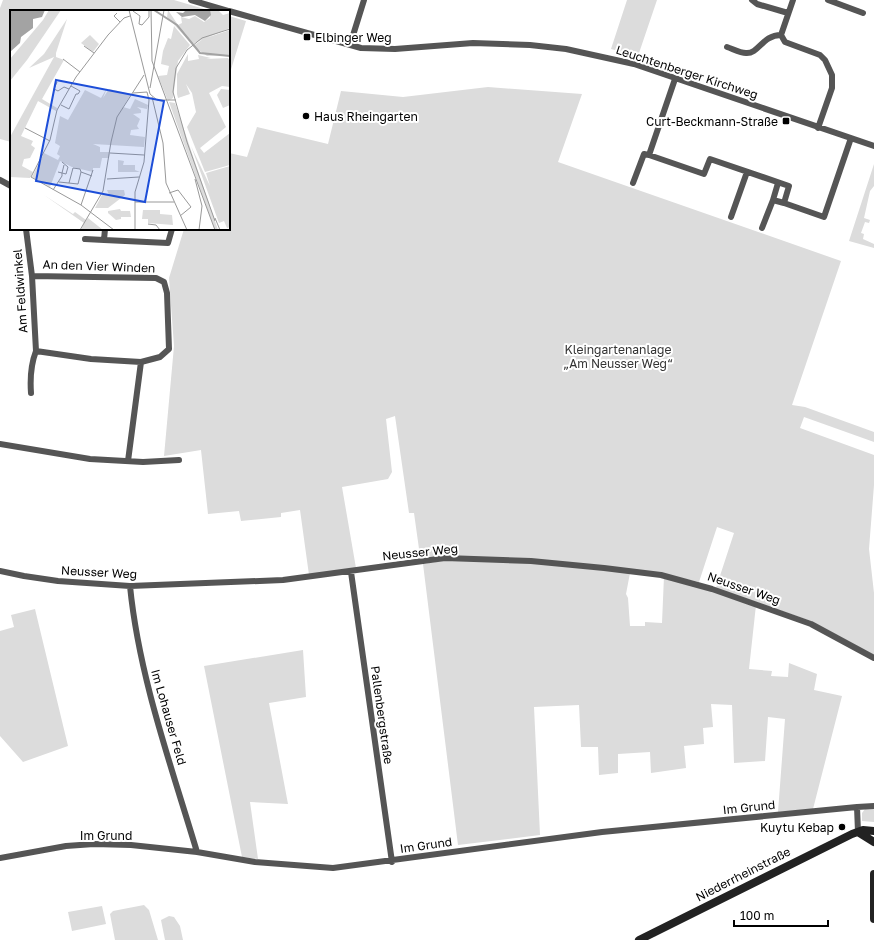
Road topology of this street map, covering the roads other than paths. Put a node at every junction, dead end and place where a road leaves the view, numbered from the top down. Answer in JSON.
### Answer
{"nodes":[{"id":1,"x":192,"y":0,"type":"edge"},
{"id":2,"x":364,"y":0,"type":"edge"},
{"id":3,"x":752,"y":0,"type":"edge"},
{"id":4,"x":793,"y":0,"type":"edge"},
{"id":5,"x":828,"y":0,"type":"edge"},
{"id":6,"x":225,"y":10,"type":"edge"},
{"id":7,"x":230,"y":12,"type":"edge"},
{"id":8,"x":863,"y":12,"type":"dead end"},
{"id":9,"x":788,"y":13,"type":"junction"},
{"id":10,"x":781,"y":35,"type":"junction"},
{"id":11,"x":350,"y":45,"type":"junction"},
{"id":12,"x":727,"y":47,"type":"dead end"},
{"id":13,"x":675,"y":79,"type":"junction"},
{"id":14,"x":818,"y":128,"type":"junction"},
{"id":15,"x":851,"y":138,"type":"junction"},
{"id":16,"x":874,"y":146,"type":"edge"},
{"id":17,"x":649,"y":155,"type":"junction"},
{"id":18,"x":747,"y":172,"type":"junction"},
{"id":19,"x":0,"y":180,"type":"edge"},
{"id":20,"x":633,"y":183,"type":"dead end"},
{"id":21,"x":778,"y":183,"type":"junction"},
{"id":22,"x":10,"y":185,"type":"edge"},
{"id":23,"x":773,"y":200,"type":"junction"},
{"id":24,"x":784,"y":203,"type":"junction"},
{"id":25,"x":731,"y":217,"type":"dead end"},
{"id":26,"x":762,"y":228,"type":"dead end"},
{"id":27,"x":26,"y":230,"type":"edge"},
{"id":28,"x":105,"y":230,"type":"edge"},
{"id":29,"x":172,"y":230,"type":"edge"},
{"id":30,"x":84,"y":239,"type":"dead end"},
{"id":31,"x":104,"y":240,"type":"junction"},
{"id":32,"x":32,"y":276,"type":"junction"},
{"id":33,"x":36,"y":350,"type":"junction"},
{"id":34,"x":141,"y":362,"type":"junction"},
{"id":35,"x":32,"y":393,"type":"dead end"},
{"id":36,"x":0,"y":444,"type":"edge"},
{"id":37,"x":179,"y":460,"type":"dead end"},
{"id":38,"x":128,"y":461,"type":"junction"},
{"id":39,"x":0,"y":571,"type":"edge"},
{"id":40,"x":351,"y":572,"type":"junction"},
{"id":41,"x":130,"y":586,"type":"junction"},
{"id":42,"x":874,"y":658,"type":"edge"},
{"id":43,"x":874,"y":806,"type":"edge"},
{"id":44,"x":857,"y":807,"type":"junction"},
{"id":45,"x":874,"y":831,"type":"edge"},
{"id":46,"x":858,"y":832,"type":"junction"},
{"id":47,"x":874,"y":842,"type":"edge"},
{"id":48,"x":197,"y":852,"type":"junction"},
{"id":49,"x":0,"y":858,"type":"edge"},
{"id":50,"x":392,"y":862,"type":"junction"},
{"id":51,"x":874,"y":874,"type":"edge"},
{"id":52,"x":874,"y":919,"type":"edge"},
{"id":53,"x":639,"y":940,"type":"edge"}],
"edges":[{"from":1,"to":6,"type":"street","name":"Leuchtenberger Kirchweg"},
{"from":2,"to":11,"type":"street"},
{"from":3,"to":9,"type":"street"},
{"from":4,"to":9,"type":"street"},
{"from":5,"to":8,"type":"street"},
{"from":7,"to":11,"type":"street","name":"Leuchtenberger Kirchweg"},
{"from":9,"to":10,"type":"street"},
{"from":10,"to":12,"type":"street"},
{"from":10,"to":14,"type":"street"},
{"from":11,"to":13,"type":"street","name":"Leuchtenberger Kirchweg"},
{"from":13,"to":14,"type":"street","name":"Leuchtenberger Kirchweg"},
{"from":13,"to":17,"type":"street"},
{"from":14,"to":15,"type":"street","name":"Leuchtenberger Kirchweg"},
{"from":15,"to":16,"type":"street","name":"Leuchtenberger Kirchweg"},
{"from":15,"to":24,"type":"street"},
{"from":17,"to":18,"type":"street"},
{"from":17,"to":20,"type":"street"},
{"from":18,"to":21,"type":"street"},
{"from":18,"to":25,"type":"street"},
{"from":19,"to":22,"type":"street"},
{"from":21,"to":23,"type":"street"},
{"from":21,"to":24,"type":"street"},
{"from":23,"to":24,"type":"street"},
{"from":23,"to":26,"type":"street"},
{"from":27,"to":32,"type":"street","name":"Am Feldwinkel"},
{"from":28,"to":31,"type":"street"},
{"from":29,"to":31,"type":"street"},
{"from":30,"to":31,"type":"street"},
{"from":32,"to":33,"type":"street","name":"Am Feldwinkel"},
{"from":32,"to":34,"type":"street","name":"An den Vier Winden"},
{"from":33,"to":34,"type":"street"},
{"from":33,"to":35,"type":"street","name":"Am Feldwinkel"},
{"from":34,"to":38,"type":"street"},
{"from":36,"to":38,"type":"street"},
{"from":37,"to":38,"type":"street"},
{"from":39,"to":41,"type":"street","name":"Neusser Weg"},
{"from":40,"to":41,"type":"street","name":"Neusser Weg"},
{"from":40,"to":42,"type":"street","name":"Neusser Weg"},
{"from":40,"to":50,"type":"street","name":"Pallenbergstraße"},
{"from":41,"to":48,"type":"street","name":"Im Lohauser Feld"},
{"from":43,"to":44,"type":"street"},
{"from":44,"to":46,"type":"street"},
{"from":44,"to":50,"type":"street","name":"Im Grund"},
{"from":45,"to":46,"type":"street","name":"Niederrheinstraße"},
{"from":46,"to":47,"type":"street"},
{"from":46,"to":53,"type":"street","name":"Niederrheinstraße"},
{"from":48,"to":49,"type":"street","name":"Im Grund"},
{"from":48,"to":50,"type":"street","name":"Im Grund"},
{"from":51,"to":52,"type":"street"}]}
